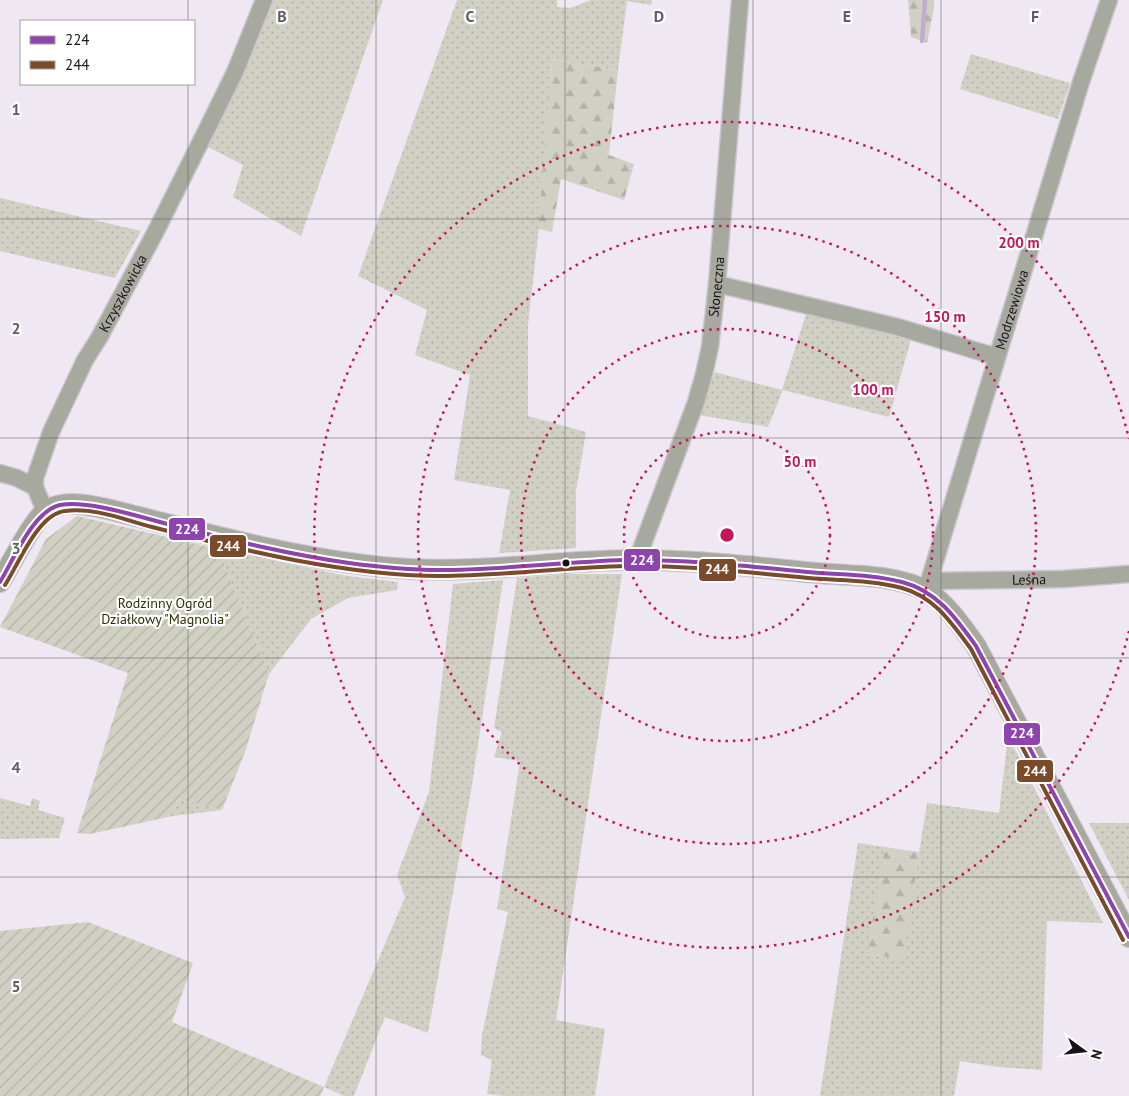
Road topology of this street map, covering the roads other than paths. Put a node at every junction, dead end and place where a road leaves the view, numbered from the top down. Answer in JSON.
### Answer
{"nodes":[{"id":1,"x":264,"y":0,"type":"edge"},
{"id":2,"x":740,"y":0,"type":"edge"},
{"id":3,"x":1109,"y":0,"type":"edge"},
{"id":4,"x":717,"y":284,"type":"junction"},
{"id":5,"x":997,"y":357,"type":"junction"},
{"id":6,"x":0,"y":473,"type":"edge"},
{"id":7,"x":35,"y":487,"type":"junction"},
{"id":8,"x":45,"y":511,"type":"junction"},
{"id":9,"x":637,"y":560,"type":"junction"},
{"id":10,"x":1129,"y":574,"type":"edge"},
{"id":11,"x":0,"y":582,"type":"edge"},
{"id":12,"x":928,"y":586,"type":"junction"},
{"id":13,"x":1129,"y":937,"type":"edge"}],
"edges":[{"from":1,"to":7,"type":"street","name":"Krzyszkowicka"},
{"from":2,"to":4,"type":"street","name":"Słoneczna"},
{"from":3,"to":5,"type":"street","name":"Modrzewiowa"},
{"from":4,"to":5,"type":"street"},
{"from":4,"to":9,"type":"street","name":"Słoneczna"},
{"from":5,"to":12,"type":"street","name":"Modrzewiowa"},
{"from":6,"to":7,"type":"street"},
{"from":7,"to":8,"type":"street"},
{"from":8,"to":9,"type":"street"},
{"from":8,"to":11,"type":"street"},
{"from":9,"to":12,"type":"street"},
{"from":10,"to":12,"type":"street","name":"Leśna"},
{"from":12,"to":13,"type":"street"}]}
